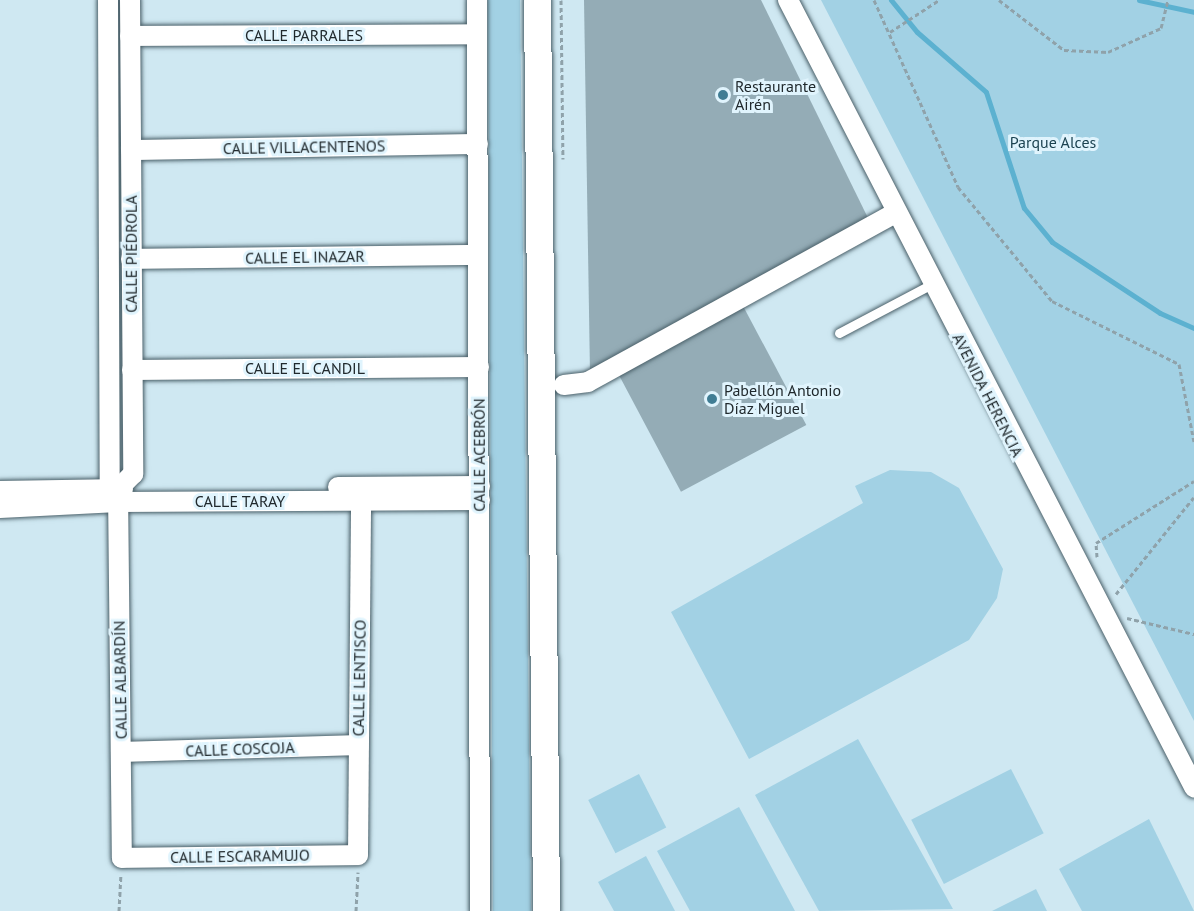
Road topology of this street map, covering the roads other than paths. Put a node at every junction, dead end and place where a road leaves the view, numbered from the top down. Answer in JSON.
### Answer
{"nodes":[{"id":1,"x":108,"y":0,"type":"edge"},
{"id":2,"x":130,"y":0,"type":"edge"},
{"id":3,"x":477,"y":0,"type":"edge"},
{"id":4,"x":537,"y":0,"type":"edge"},
{"id":5,"x":788,"y":0,"type":"edge"},
{"id":6,"x":477,"y":34,"type":"junction"},
{"id":7,"x":130,"y":36,"type":"junction"},
{"id":8,"x":477,"y":144,"type":"junction"},
{"id":9,"x":131,"y":150,"type":"junction"},
{"id":10,"x":896,"y":213,"type":"junction"},
{"id":11,"x":478,"y":255,"type":"junction"},
{"id":12,"x":131,"y":260,"type":"junction"},
{"id":13,"x":932,"y":284,"type":"junction"},
{"id":14,"x":839,"y":333,"type":"dead end"},
{"id":15,"x":479,"y":367,"type":"junction"},
{"id":16,"x":132,"y":370,"type":"junction"},
{"id":17,"x":564,"y":384,"type":"dead end"},
{"id":18,"x":0,"y":491,"type":"edge"},
{"id":19,"x":116,"y":493,"type":"junction"},
{"id":20,"x":480,"y":493,"type":"junction"},
{"id":21,"x":361,"y":500,"type":"junction"},
{"id":22,"x":0,"y":508,"type":"edge"},
{"id":23,"x":358,"y":745,"type":"junction"},
{"id":24,"x":120,"y":752,"type":"junction"},
{"id":25,"x":1194,"y":787,"type":"edge"},
{"id":26,"x":358,"y":855,"type":"joint"},
{"id":27,"x":122,"y":858,"type":"joint"},
{"id":28,"x":480,"y":911,"type":"edge"},
{"id":29,"x":546,"y":911,"type":"edge"}],
"edges":[{"from":1,"to":19,"type":"street","name":"CALLE ALBARDÍN"},
{"from":2,"to":7,"type":"street","name":"CALLE PIÉDROLA"},
{"from":3,"to":6,"type":"street","name":"CALLE ACEBRÓN"},
{"from":4,"to":29,"type":"main road"},
{"from":5,"to":10,"type":"street","name":"AVENIDA HERENCIA"},
{"from":6,"to":7,"type":"street","name":"CALLE PARRALES"},
{"from":6,"to":8,"type":"street","name":"CALLE ACEBRÓN"},
{"from":7,"to":9,"type":"street","name":"CALLE PIÉDROLA"},
{"from":8,"to":9,"type":"street","name":"CALLE VILLACENTENOS"},
{"from":8,"to":11,"type":"street","name":"CALLE ACEBRÓN"},
{"from":9,"to":12,"type":"street","name":"CALLE PIÉDROLA"},
{"from":10,"to":13,"type":"street","name":"AVENIDA HERENCIA"},
{"from":10,"to":17,"type":"street"},
{"from":11,"to":12,"type":"street","name":"CALLE EL INAZAR"},
{"from":11,"to":15,"type":"street","name":"CALLE ACEBRÓN"},
{"from":12,"to":16,"type":"street","name":"CALLE PIÉDROLA"},
{"from":13,"to":14,"type":"lane"},
{"from":13,"to":25,"type":"street","name":"AVENIDA HERENCIA"},
{"from":15,"to":16,"type":"street","name":"CALLE EL CANDIL"},
{"from":15,"to":20,"type":"street","name":"CALLE ACEBRÓN"},
{"from":16,"to":19,"type":"street","name":"CALLE PIÉDROLA"},
{"from":18,"to":19,"type":"street","name":"CALLE TARAY"},
{"from":19,"to":20,"type":"street","name":"CALLE TARAY"},
{"from":19,"to":21,"type":"street","name":"CALLE TARAY"},
{"from":19,"to":22,"type":"street","name":"CALLE TARAY"},
{"from":19,"to":24,"type":"street","name":"CALLE ALBARDÍN"},
{"from":20,"to":21,"type":"street","name":"CALLE TARAY"},
{"from":20,"to":28,"type":"street","name":"CALLE ACEBRÓN"},
{"from":21,"to":23,"type":"street","name":"CALLE LENTISCO"},
{"from":23,"to":24,"type":"street","name":"CALLE COSCOJA"},
{"from":23,"to":26,"type":"street","name":"CALLE LENTISCO"},
{"from":24,"to":27,"type":"street","name":"CALLE ALBARDÍN"},
{"from":26,"to":27,"type":"street","name":"CALLE ESCARAMUJO"}]}
